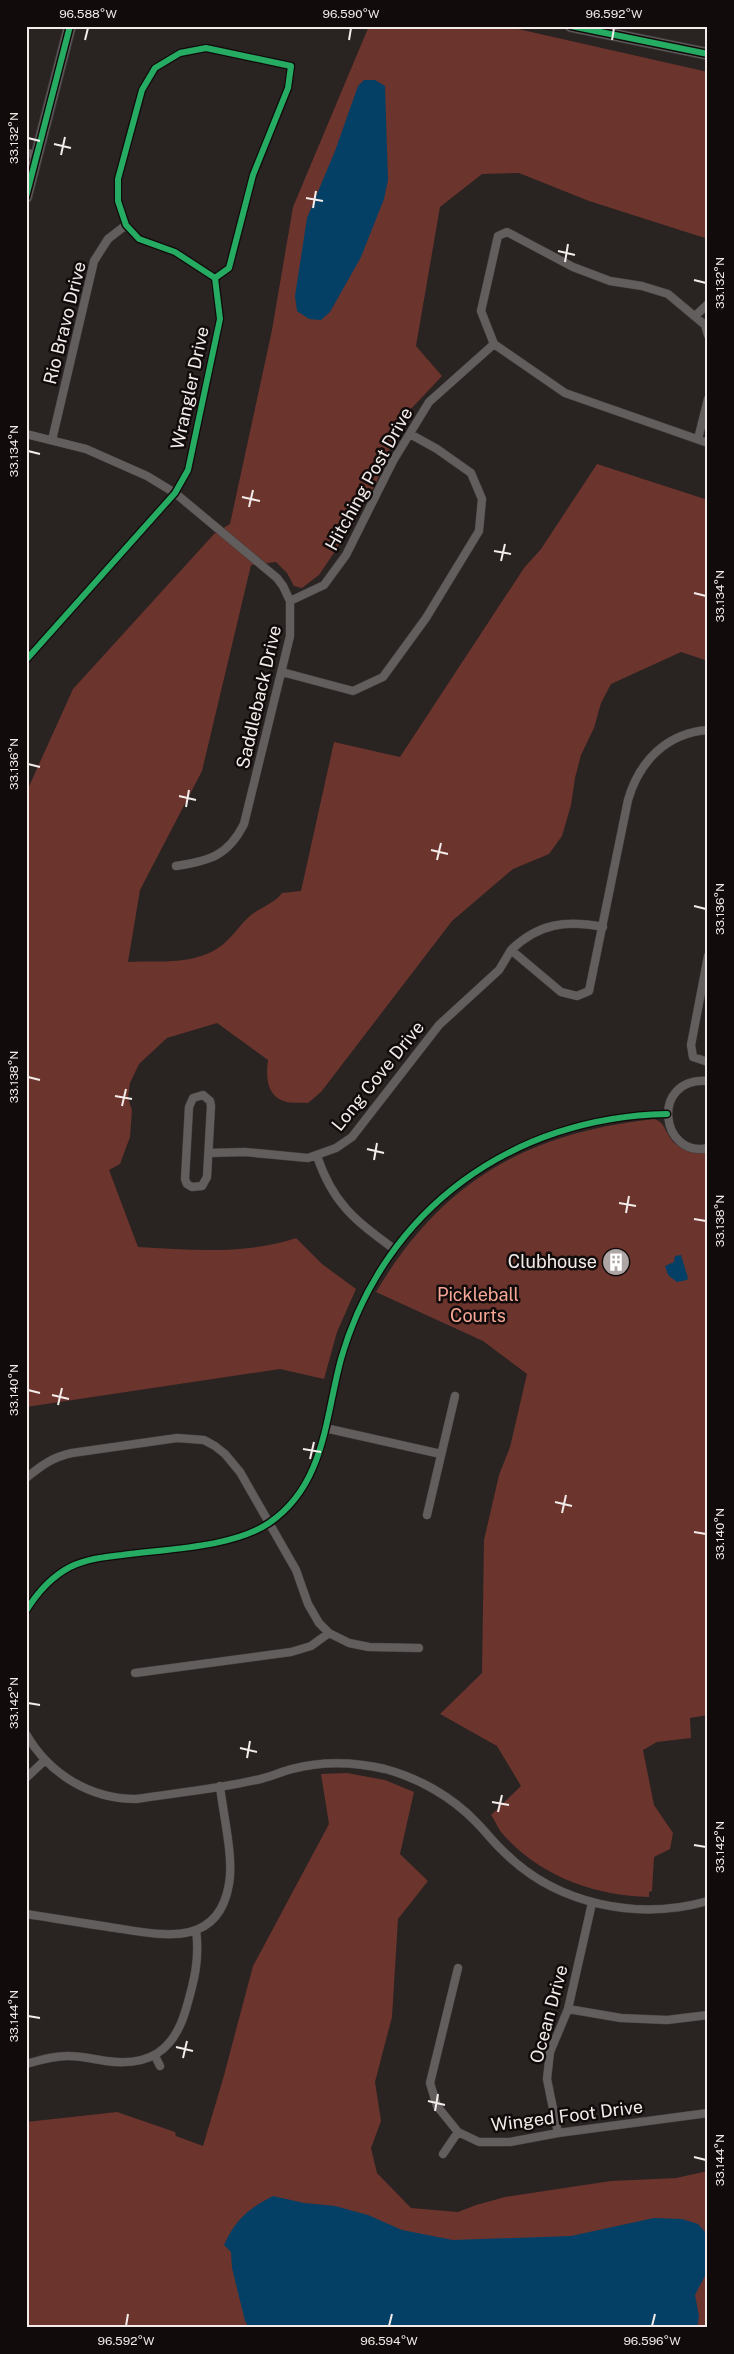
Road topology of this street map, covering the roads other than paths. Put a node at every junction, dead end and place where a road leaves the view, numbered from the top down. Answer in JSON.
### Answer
{"nodes":[{"id":1,"x":70,"y":26,"type":"edge"},
{"id":2,"x":571,"y":26,"type":"edge"},
{"id":3,"x":708,"y":54,"type":"edge"},
{"id":4,"x":31,"y":154,"type":"edge"},
{"id":5,"x":29,"y":176,"type":"edge"},
{"id":6,"x":26,"y":198,"type":"edge"},
{"id":7,"x":126,"y":225,"type":"junction"},
{"id":8,"x":215,"y":278,"type":"junction"},
{"id":9,"x":708,"y":304,"type":"edge"},
{"id":10,"x":695,"y":316,"type":"junction"},
{"id":11,"x":708,"y":335,"type":"edge"},
{"id":12,"x":494,"y":344,"type":"junction"},
{"id":13,"x":708,"y":400,"type":"edge"},
{"id":14,"x":26,"y":434,"type":"edge"},
{"id":15,"x":410,"y":434,"type":"junction"},
{"id":16,"x":698,"y":439,"type":"junction"},
{"id":17,"x":52,"y":440,"type":"junction"},
{"id":18,"x":708,"y":443,"type":"edge"},
{"id":19,"x":175,"y":493,"type":"junction"},
{"id":20,"x":290,"y":601,"type":"junction"},
{"id":21,"x":26,"y":660,"type":"edge"},
{"id":22,"x":282,"y":672,"type":"junction"},
{"id":23,"x":708,"y":730,"type":"edge"},
{"id":24,"x":176,"y":866,"type":"dead end"},
{"id":25,"x":603,"y":927,"type":"junction"},
{"id":26,"x":511,"y":950,"type":"junction"},
{"id":27,"x":708,"y":956,"type":"edge"},
{"id":28,"x":708,"y":1062,"type":"edge"},
{"id":29,"x":708,"y":1082,"type":"edge"},
{"id":30,"x":667,"y":1114,"type":"junction"},
{"id":31,"x":708,"y":1148,"type":"edge"},
{"id":32,"x":209,"y":1153,"type":"junction"},
{"id":33,"x":318,"y":1156,"type":"junction"},
{"id":34,"x":394,"y":1249,"type":"junction"},
{"id":35,"x":455,"y":1396,"type":"dead end"},
{"id":36,"x":325,"y":1428,"type":"junction"},
{"id":37,"x":441,"y":1454,"type":"junction"},
{"id":38,"x":26,"y":1478,"type":"edge"},
{"id":39,"x":427,"y":1515,"type":"dead end"},
{"id":40,"x":269,"y":1523,"type":"junction"},
{"id":41,"x":26,"y":1611,"type":"edge"},
{"id":42,"x":329,"y":1633,"type":"junction"},
{"id":43,"x":419,"y":1648,"type":"dead end"},
{"id":44,"x":135,"y":1673,"type":"dead end"},
{"id":45,"x":26,"y":1734,"type":"edge"},
{"id":46,"x":44,"y":1761,"type":"junction"},
{"id":47,"x":26,"y":1778,"type":"edge"},
{"id":48,"x":220,"y":1786,"type":"junction"},
{"id":49,"x":708,"y":1901,"type":"edge"},
{"id":50,"x":592,"y":1903,"type":"junction"},
{"id":51,"x":26,"y":1914,"type":"edge"},
{"id":52,"x":196,"y":1930,"type":"junction"},
{"id":53,"x":458,"y":1968,"type":"dead end"},
{"id":54,"x":568,"y":2009,"type":"junction"},
{"id":55,"x":708,"y":2015,"type":"edge"},
{"id":56,"x":155,"y":2056,"type":"junction"},
{"id":57,"x":26,"y":2064,"type":"edge"},
{"id":58,"x":160,"y":2066,"type":"dead end"},
{"id":59,"x":708,"y":2113,"type":"edge"},
{"id":60,"x":458,"y":2132,"type":"junction"},
{"id":61,"x":558,"y":2133,"type":"junction"},
{"id":62,"x":443,"y":2154,"type":"dead end"}],
"edges":[{"from":1,"to":4,"type":"main road"},
{"from":2,"to":3,"type":"main road"},
{"from":4,"to":5,"type":"main road"},
{"from":5,"to":6,"type":"main road"},
{"from":7,"to":8,"type":"street"},
{"from":7,"to":8,"type":"street"},
{"from":7,"to":17,"type":"street","name":"Rio Bravo Drive"},
{"from":8,"to":19,"type":"street","name":"Wrangler Drive"},
{"from":9,"to":10,"type":"street"},
{"from":10,"to":11,"type":"street"},
{"from":10,"to":12,"type":"street"},
{"from":12,"to":15,"type":"street","name":"Hitching Post Drive"},
{"from":12,"to":16,"type":"street"},
{"from":13,"to":16,"type":"street"},
{"from":14,"to":17,"type":"street","name":"Saddleback Drive"},
{"from":15,"to":20,"type":"street","name":"Hitching Post Drive"},
{"from":15,"to":22,"type":"street"},
{"from":16,"to":18,"type":"street"},
{"from":17,"to":19,"type":"street","name":"Saddleback Drive"},
{"from":19,"to":20,"type":"street","name":"Saddleback Drive"},
{"from":19,"to":21,"type":"street","name":"Wrangler Drive"},
{"from":20,"to":22,"type":"street","name":"Saddleback Drive"},
{"from":22,"to":24,"type":"street","name":"Saddleback Drive"},
{"from":23,"to":25,"type":"street"},
{"from":25,"to":26,"type":"street","name":"Long Cove Drive"},
{"from":25,"to":26,"type":"street"},
{"from":26,"to":33,"type":"street","name":"Long Cove Drive"},
{"from":27,"to":28,"type":"street"},
{"from":29,"to":30,"type":"street"},
{"from":30,"to":31,"type":"street"},
{"from":30,"to":34,"type":"street"},
{"from":32,"to":32,"type":"street"},
{"from":32,"to":33,"type":"street","name":"Long Cove Drive"},
{"from":33,"to":34,"type":"street"},
{"from":34,"to":36,"type":"street"},
{"from":35,"to":37,"type":"street"},
{"from":36,"to":37,"type":"street"},
{"from":36,"to":40,"type":"street"},
{"from":37,"to":39,"type":"street"},
{"from":38,"to":40,"type":"street"},
{"from":40,"to":41,"type":"street"},
{"from":40,"to":42,"type":"street"},
{"from":42,"to":43,"type":"street"},
{"from":42,"to":44,"type":"street"},
{"from":45,"to":46,"type":"street"},
{"from":46,"to":47,"type":"street"},
{"from":46,"to":48,"type":"street"},
{"from":48,"to":50,"type":"street"},
{"from":48,"to":52,"type":"street"},
{"from":49,"to":50,"type":"street"},
{"from":50,"to":54,"type":"street","name":"Ocean Drive"},
{"from":51,"to":52,"type":"street"},
{"from":52,"to":56,"type":"street"},
{"from":53,"to":60,"type":"street","name":"Winged Foot Drive"},
{"from":54,"to":55,"type":"street"},
{"from":54,"to":61,"type":"street","name":"Ocean Drive"},
{"from":56,"to":57,"type":"street"},
{"from":56,"to":58,"type":"street"},
{"from":59,"to":61,"type":"street","name":"Winged Foot Drive"},
{"from":60,"to":61,"type":"street","name":"Winged Foot Drive"},
{"from":60,"to":62,"type":"street"}]}
